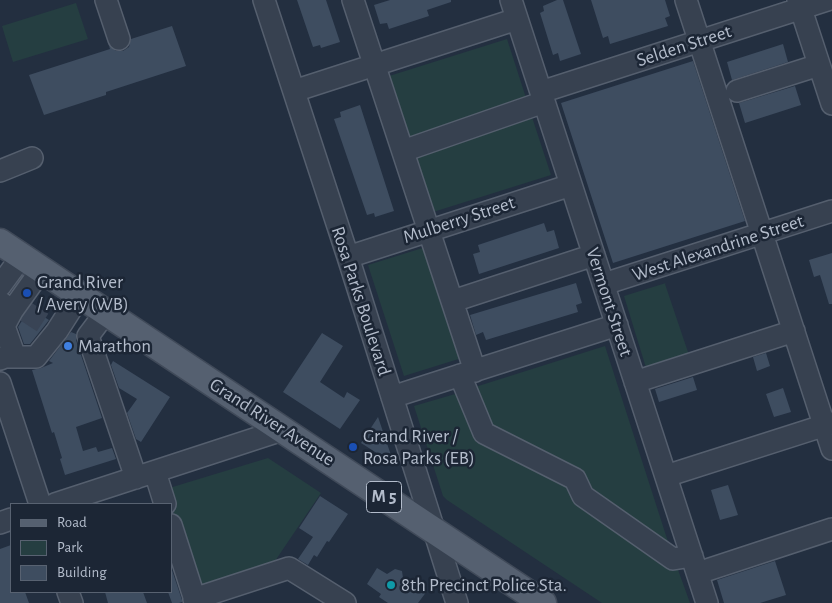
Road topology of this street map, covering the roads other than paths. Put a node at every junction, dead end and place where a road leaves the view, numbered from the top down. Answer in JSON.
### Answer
{"nodes":[{"id":1,"x":106,"y":0,"type":"edge"},
{"id":2,"x":264,"y":0,"type":"edge"},
{"id":3,"x":353,"y":0,"type":"edge"},
{"id":4,"x":686,"y":0,"type":"edge"},
{"id":5,"x":827,"y":0,"type":"edge"},
{"id":6,"x":799,"y":4,"type":"edge"},
{"id":7,"x":514,"y":9,"type":"edge"},
{"id":8,"x":119,"y":39,"type":"dead end"},
{"id":9,"x":700,"y":41,"type":"junction"},
{"id":10,"x":375,"y":65,"type":"junction"},
{"id":11,"x":819,"y":65,"type":"junction"},
{"id":12,"x":294,"y":91,"type":"junction"},
{"id":13,"x":737,"y":91,"type":"dead end"},
{"id":14,"x":543,"y":97,"type":"junction"},
{"id":15,"x":832,"y":104,"type":"edge"},
{"id":16,"x":402,"y":151,"type":"junction"},
{"id":17,"x":32,"y":158,"type":"dead end"},
{"id":18,"x":0,"y":171,"type":"edge"},
{"id":19,"x":571,"y":185,"type":"junction"},
{"id":20,"x":832,"y":211,"type":"edge"},
{"id":21,"x":428,"y":230,"type":"junction"},
{"id":22,"x":762,"y":233,"type":"junction"},
{"id":23,"x":0,"y":242,"type":"edge"},
{"id":24,"x":594,"y":255,"type":"junction"},
{"id":25,"x":348,"y":257,"type":"junction"},
{"id":26,"x":32,"y":263,"type":"junction"},
{"id":27,"x":604,"y":284,"type":"junction"},
{"id":28,"x":0,"y":286,"type":"edge"},
{"id":29,"x":80,"y":295,"type":"junction"},
{"id":30,"x":453,"y":302,"type":"junction"},
{"id":31,"x":14,"y":311,"type":"edge"},
{"id":32,"x":106,"y":312,"type":"junction"},
{"id":33,"x":617,"y":325,"type":"junction"},
{"id":34,"x":794,"y":331,"type":"junction"},
{"id":35,"x":8,"y":358,"type":"edge"},
{"id":36,"x":468,"y":373,"type":"junction"},
{"id":37,"x":635,"y":382,"type":"junction"},
{"id":38,"x":0,"y":383,"type":"edge"},
{"id":39,"x":392,"y":397,"type":"junction"},
{"id":40,"x":828,"y":424,"type":"edge"},
{"id":41,"x":282,"y":430,"type":"junction"},
{"id":42,"x":832,"y":448,"type":"edge"},
{"id":43,"x":146,"y":475,"type":"junction"},
{"id":44,"x":666,"y":476,"type":"junction"},
{"id":45,"x":40,"y":503,"type":"edge"},
{"id":46,"x":58,"y":503,"type":"edge"},
{"id":47,"x":164,"y":503,"type":"edge"},
{"id":48,"x":172,"y":528,"type":"edge"},
{"id":49,"x":832,"y":529,"type":"edge"},
{"id":50,"x":434,"y":531,"type":"junction"},
{"id":51,"x":695,"y":565,"type":"junction"},
{"id":52,"x":195,"y":601,"type":"edge"},
{"id":53,"x":345,"y":603,"type":"edge"},
{"id":54,"x":457,"y":603,"type":"edge"},
{"id":55,"x":543,"y":603,"type":"edge"},
{"id":56,"x":707,"y":603,"type":"edge"}],
"edges":[{"from":1,"to":8,"type":"street"},
{"from":2,"to":12,"type":"street","name":"Rosa Parks Boulevard"},
{"from":3,"to":10,"type":"street"},
{"from":4,"to":9,"type":"street"},
{"from":5,"to":6,"type":"street","name":"Selden Street"},
{"from":6,"to":9,"type":"street","name":"Selden Street"},
{"from":6,"to":11,"type":"street"},
{"from":7,"to":10,"type":"street"},
{"from":7,"to":14,"type":"street","name":"Vermont Street"},
{"from":9,"to":14,"type":"street","name":"Selden Street"},
{"from":9,"to":22,"type":"street"},
{"from":10,"to":12,"type":"street"},
{"from":10,"to":16,"type":"street"},
{"from":11,"to":13,"type":"street"},
{"from":11,"to":15,"type":"street"},
{"from":12,"to":25,"type":"street","name":"Rosa Parks Boulevard"},
{"from":14,"to":16,"type":"street","name":"Selden Street"},
{"from":14,"to":19,"type":"street","name":"Vermont Street"},
{"from":16,"to":21,"type":"street"},
{"from":17,"to":18,"type":"street"},
{"from":19,"to":21,"type":"street","name":"Mulberry Street"},
{"from":19,"to":24,"type":"street","name":"Vermont Street"},
{"from":20,"to":22,"type":"street","name":"West Alexandrine Street"},
{"from":21,"to":25,"type":"street","name":"Mulberry Street"},
{"from":21,"to":30,"type":"street"},
{"from":22,"to":27,"type":"street","name":"West Alexandrine Street"},
{"from":22,"to":34,"type":"street"},
{"from":23,"to":26,"type":"main road","name":"Grand River Avenue","number":"M 5"},
{"from":24,"to":27,"type":"street","name":"Vermont Street"},
{"from":24,"to":30,"type":"street"},
{"from":25,"to":39,"type":"street","name":"Rosa Parks Boulevard"},
{"from":26,"to":28,"type":"street"},
{"from":26,"to":29,"type":"main road","name":"Grand River Avenue","number":"M 5"},
{"from":26,"to":31,"type":"street"},
{"from":27,"to":33,"type":"street","name":"Vermont Street"},
{"from":29,"to":32,"type":"main road","name":"Grand River Avenue","number":"M 5"},
{"from":29,"to":35,"type":"street"},
{"from":30,"to":36,"type":"street"},
{"from":31,"to":35,"type":"street"},
{"from":32,"to":41,"type":"main road","name":"Grand River Avenue","number":"M 5"},
{"from":32,"to":43,"type":"street"},
{"from":33,"to":36,"type":"street"},
{"from":33,"to":37,"type":"street","name":"Vermont Street"},
{"from":34,"to":37,"type":"street"},
{"from":34,"to":40,"type":"street"},
{"from":36,"to":39,"type":"street"},
{"from":36,"to":51,"type":"street"},
{"from":37,"to":44,"type":"street","name":"Vermont Street"},
{"from":38,"to":45,"type":"street"},
{"from":39,"to":50,"type":"street","name":"Rosa Parks Boulevard"},
{"from":40,"to":42,"type":"street"},
{"from":40,"to":44,"type":"street"},
{"from":41,"to":43,"type":"street"},
{"from":41,"to":50,"type":"main road","name":"Grand River Avenue","number":"M 5"},
{"from":43,"to":46,"type":"street"},
{"from":43,"to":47,"type":"street"},
{"from":44,"to":51,"type":"street","name":"Vermont Street"},
{"from":48,"to":52,"type":"street"},
{"from":49,"to":51,"type":"street"},
{"from":50,"to":54,"type":"street","name":"Rosa Parks Boulevard"},
{"from":50,"to":55,"type":"main road","name":"Grand River Avenue","number":"M 5"},
{"from":51,"to":56,"type":"street","name":"Vermont Street"},
{"from":52,"to":53,"type":"street"}]}
